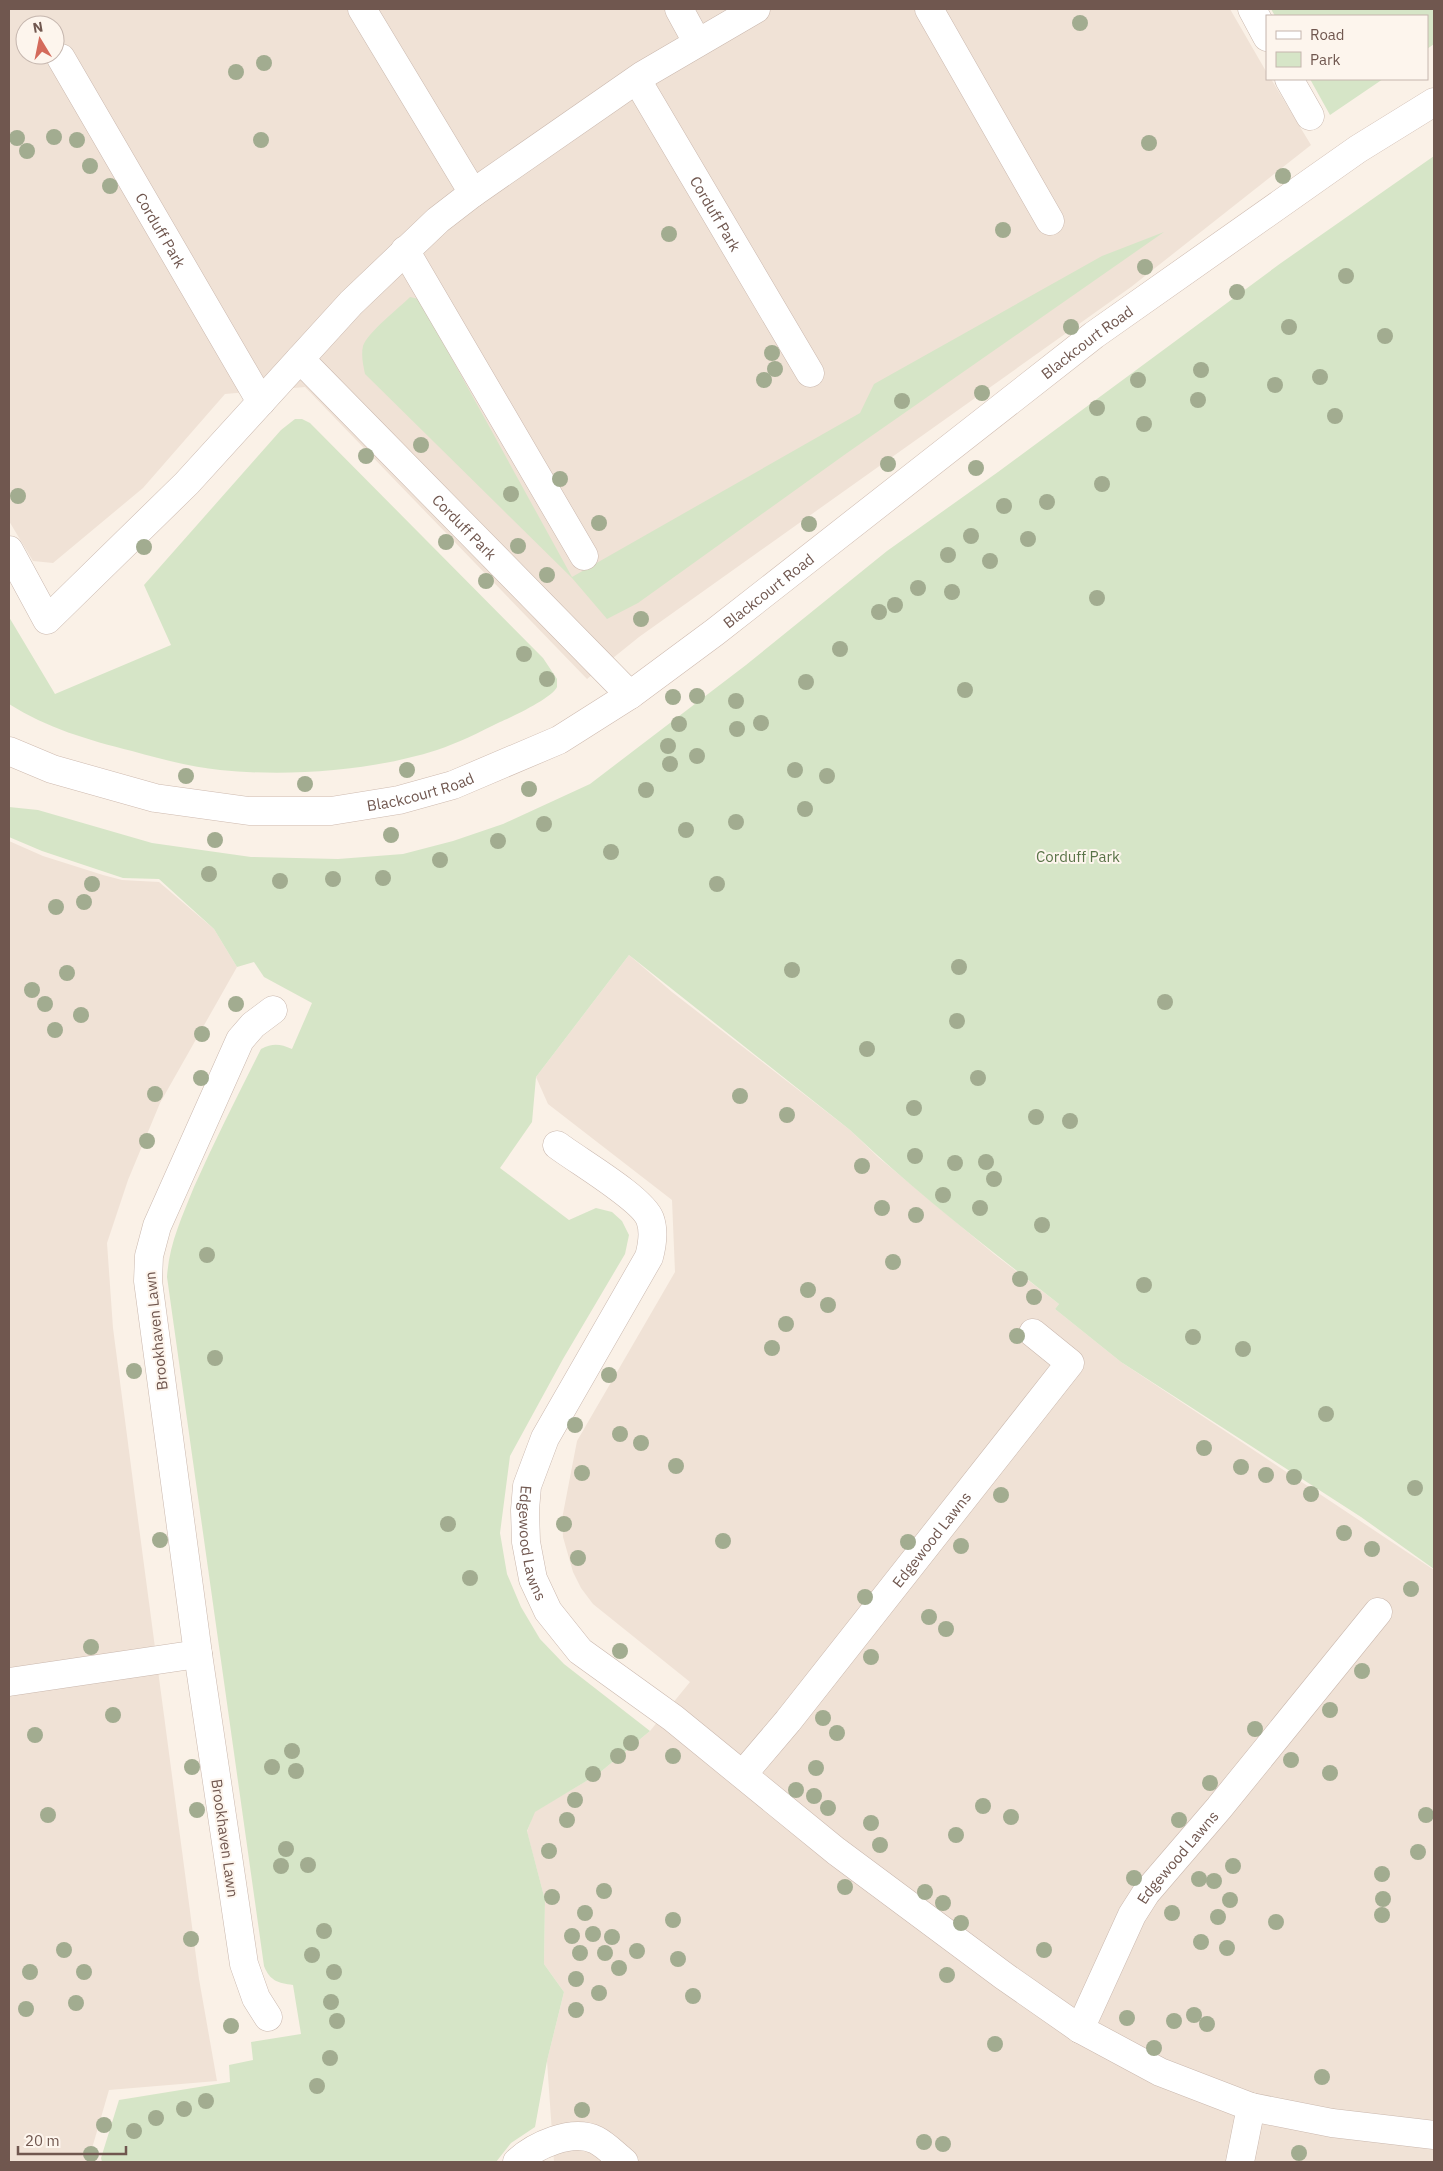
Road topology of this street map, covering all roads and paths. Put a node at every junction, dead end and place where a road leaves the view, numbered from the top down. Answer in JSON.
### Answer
{"nodes":[{"id":1,"x":362,"y":9,"type":"edge"},
{"id":2,"x":679,"y":9,"type":"edge"},
{"id":3,"x":756,"y":9,"type":"edge"},
{"id":4,"x":929,"y":9,"type":"edge"},
{"id":5,"x":1252,"y":9,"type":"edge"},
{"id":6,"x":1266,"y":35,"type":"edge"},
{"id":7,"x":697,"y":42,"type":"junction"},
{"id":8,"x":65,"y":65,"type":"edge"},
{"id":9,"x":637,"y":80,"type":"junction"},
{"id":10,"x":1290,"y":80,"type":"edge"},
{"id":11,"x":1434,"y":102,"type":"edge"},
{"id":12,"x":1310,"y":116,"type":"dead end"},
{"id":13,"x":473,"y":193,"type":"junction"},
{"id":14,"x":1050,"y":221,"type":"dead end"},
{"id":15,"x":405,"y":250,"type":"junction"},
{"id":16,"x":300,"y":359,"type":"junction"},
{"id":17,"x":810,"y":372,"type":"dead end"},
{"id":18,"x":261,"y":402,"type":"junction"},
{"id":19,"x":9,"y":550,"type":"edge"},
{"id":20,"x":584,"y":556,"type":"dead end"},
{"id":21,"x":630,"y":695,"type":"junction"},
{"id":22,"x":9,"y":751,"type":"edge"},
{"id":23,"x":273,"y":1010,"type":"dead end"},
{"id":24,"x":557,"y":1146,"type":"dead end"},
{"id":25,"x":1033,"y":1333,"type":"dead end"},
{"id":26,"x":1378,"y":1612,"type":"dead end"},
{"id":27,"x":198,"y":1654,"type":"junction"},
{"id":28,"x":9,"y":1682,"type":"edge"},
{"id":29,"x":743,"y":1774,"type":"junction"},
{"id":30,"x":268,"y":2017,"type":"dead end"},
{"id":31,"x":1080,"y":2029,"type":"junction"},
{"id":32,"x":1251,"y":2107,"type":"junction"},
{"id":33,"x":1434,"y":2135,"type":"edge"},
{"id":34,"x":517,"y":2162,"type":"edge"},
{"id":35,"x":624,"y":2162,"type":"edge"},
{"id":36,"x":1240,"y":2162,"type":"edge"}],
"edges":[{"from":1,"to":13,"type":"street"},
{"from":2,"to":7,"type":"street"},
{"from":3,"to":7,"type":"street"},
{"from":4,"to":14,"type":"street"},
{"from":5,"to":6,"type":"street"},
{"from":7,"to":9,"type":"street"},
{"from":8,"to":18,"type":"street","name":"Corduff Park"},
{"from":9,"to":13,"type":"street"},
{"from":9,"to":17,"type":"street","name":"Corduff Park"},
{"from":10,"to":12,"type":"street"},
{"from":11,"to":21,"type":"street","name":"Blackcourt Road"},
{"from":13,"to":15,"type":"street"},
{"from":15,"to":16,"type":"street"},
{"from":15,"to":20,"type":"street"},
{"from":16,"to":18,"type":"street"},
{"from":16,"to":21,"type":"street","name":"Corduff Park"},
{"from":18,"to":19,"type":"street"},
{"from":21,"to":22,"type":"street","name":"Blackcourt Road"},
{"from":23,"to":27,"type":"street","name":"Brookhaven Lawn"},
{"from":24,"to":29,"type":"street","name":"Edgewood Lawns"},
{"from":25,"to":29,"type":"street","name":"Edgewood Lawns"},
{"from":26,"to":31,"type":"street","name":"Edgewood Lawns"},
{"from":27,"to":28,"type":"street"},
{"from":27,"to":30,"type":"street","name":"Brookhaven Lawn"},
{"from":29,"to":31,"type":"street","name":"Edgewood Lawns"},
{"from":31,"to":32,"type":"street","name":"Edgewood Lawns"},
{"from":32,"to":33,"type":"street","name":"Edgewood Lawns"},
{"from":32,"to":36,"type":"street"},
{"from":34,"to":35,"type":"street"}]}
